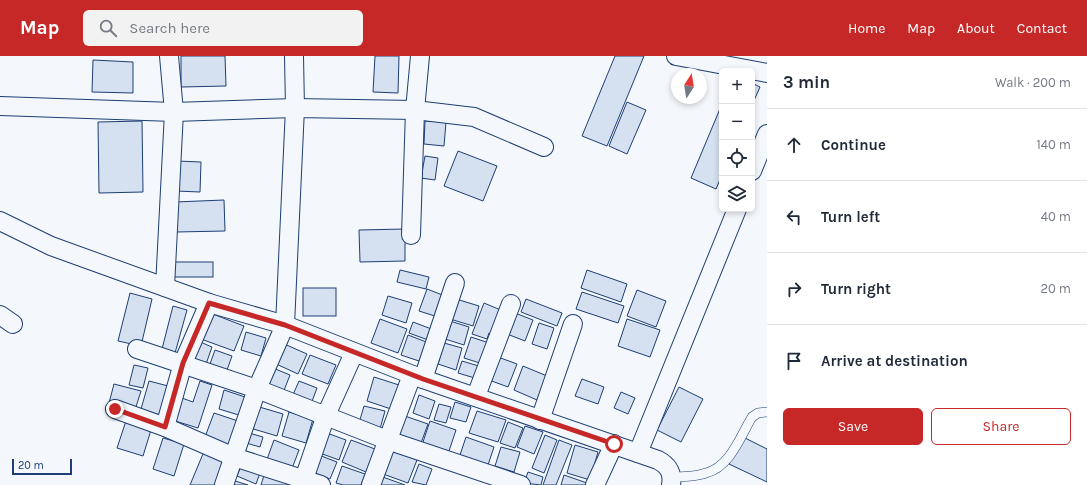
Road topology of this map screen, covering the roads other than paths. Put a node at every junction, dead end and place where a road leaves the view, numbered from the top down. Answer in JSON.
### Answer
{"nodes":[{"id":1,"x":169,"y":56,"type":"edge"},
{"id":2,"x":294,"y":56,"type":"edge"},
{"id":3,"x":420,"y":56,"type":"edge"},
{"id":4,"x":676,"y":56,"type":"edge"},
{"id":5,"x":767,"y":73,"type":"edge"},
{"id":6,"x":0,"y":106,"type":"edge"},
{"id":7,"x":295,"y":108,"type":"junction"},
{"id":8,"x":415,"y":110,"type":"junction"},
{"id":9,"x":174,"y":112,"type":"junction"},
{"id":10,"x":767,"y":134,"type":"edge"},
{"id":11,"x":544,"y":147,"type":"dead end"},
{"id":12,"x":755,"y":164,"type":"edge"},
{"id":13,"x":735,"y":212,"type":"edge"},
{"id":14,"x":0,"y":221,"type":"edge"},
{"id":15,"x":411,"y":235,"type":"dead end"},
{"id":16,"x":455,"y":282,"type":"dead end"},
{"id":17,"x":165,"y":286,"type":"junction"},
{"id":18,"x":209,"y":303,"type":"junction"},
{"id":19,"x":511,"y":304,"type":"dead end"},
{"id":20,"x":573,"y":324,"type":"dead end"},
{"id":21,"x":285,"y":325,"type":"junction"},
{"id":22,"x":137,"y":349,"type":"dead end"},
{"id":23,"x":354,"y":353,"type":"junction"},
{"id":24,"x":183,"y":363,"type":"junction"},
{"id":25,"x":418,"y":377,"type":"junction"},
{"id":26,"x":257,"y":388,"type":"junction"},
{"id":27,"x":476,"y":396,"type":"junction"},
{"id":28,"x":115,"y":409,"type":"dead end"},
{"id":29,"x":767,"y":412,"type":"edge"},
{"id":30,"x":326,"y":415,"type":"junction"},
{"id":31,"x":540,"y":420,"type":"junction"},
{"id":32,"x":165,"y":427,"type":"junction"},
{"id":33,"x":387,"y":440,"type":"junction"},
{"id":34,"x":614,"y":444,"type":"junction"},
{"id":35,"x":638,"y":453,"type":"junction"},
{"id":36,"x":234,"y":457,"type":"junction"},
{"id":37,"x":304,"y":478,"type":"junction"},
{"id":38,"x":671,"y":481,"type":"edge"},
{"id":39,"x":224,"y":485,"type":"edge"},
{"id":40,"x":321,"y":485,"type":"edge"},
{"id":41,"x":370,"y":485,"type":"edge"},
{"id":42,"x":521,"y":485,"type":"edge"},
{"id":43,"x":595,"y":485,"type":"edge"}],
"edges":[{"from":1,"to":9,"type":"street"},
{"from":2,"to":7,"type":"street"},
{"from":3,"to":8,"type":"street"},
{"from":4,"to":5,"type":"street"},
{"from":6,"to":9,"type":"street"},
{"from":7,"to":8,"type":"street"},
{"from":7,"to":9,"type":"street"},
{"from":7,"to":21,"type":"street"},
{"from":8,"to":11,"type":"street"},
{"from":8,"to":15,"type":"street"},
{"from":9,"to":17,"type":"street"},
{"from":10,"to":12,"type":"street"},
{"from":13,"to":35,"type":"street"},
{"from":14,"to":17,"type":"street"},
{"from":16,"to":25,"type":"street"},
{"from":17,"to":18,"type":"street"},
{"from":18,"to":21,"type":"street"},
{"from":18,"to":24,"type":"street"},
{"from":19,"to":27,"type":"street"},
{"from":20,"to":31,"type":"street"},
{"from":21,"to":23,"type":"street"},
{"from":21,"to":26,"type":"street"},
{"from":22,"to":24,"type":"street"},
{"from":23,"to":25,"type":"street"},
{"from":23,"to":30,"type":"street"},
{"from":24,"to":26,"type":"street"},
{"from":24,"to":32,"type":"street"},
{"from":25,"to":27,"type":"street"},
{"from":25,"to":33,"type":"street"},
{"from":26,"to":30,"type":"street"},
{"from":26,"to":36,"type":"street"},
{"from":27,"to":31,"type":"street"},
{"from":28,"to":32,"type":"street"},
{"from":29,"to":38,"type":"lane"},
{"from":30,"to":33,"type":"street"},
{"from":30,"to":37,"type":"street"},
{"from":31,"to":34,"type":"street"},
{"from":32,"to":36,"type":"street"},
{"from":33,"to":41,"type":"street"},
{"from":33,"to":42,"type":"street"},
{"from":34,"to":35,"type":"street"},
{"from":34,"to":43,"type":"street"},
{"from":35,"to":38,"type":"street"},
{"from":36,"to":37,"type":"street"},
{"from":36,"to":39,"type":"street"},
{"from":37,"to":40,"type":"street"}]}
